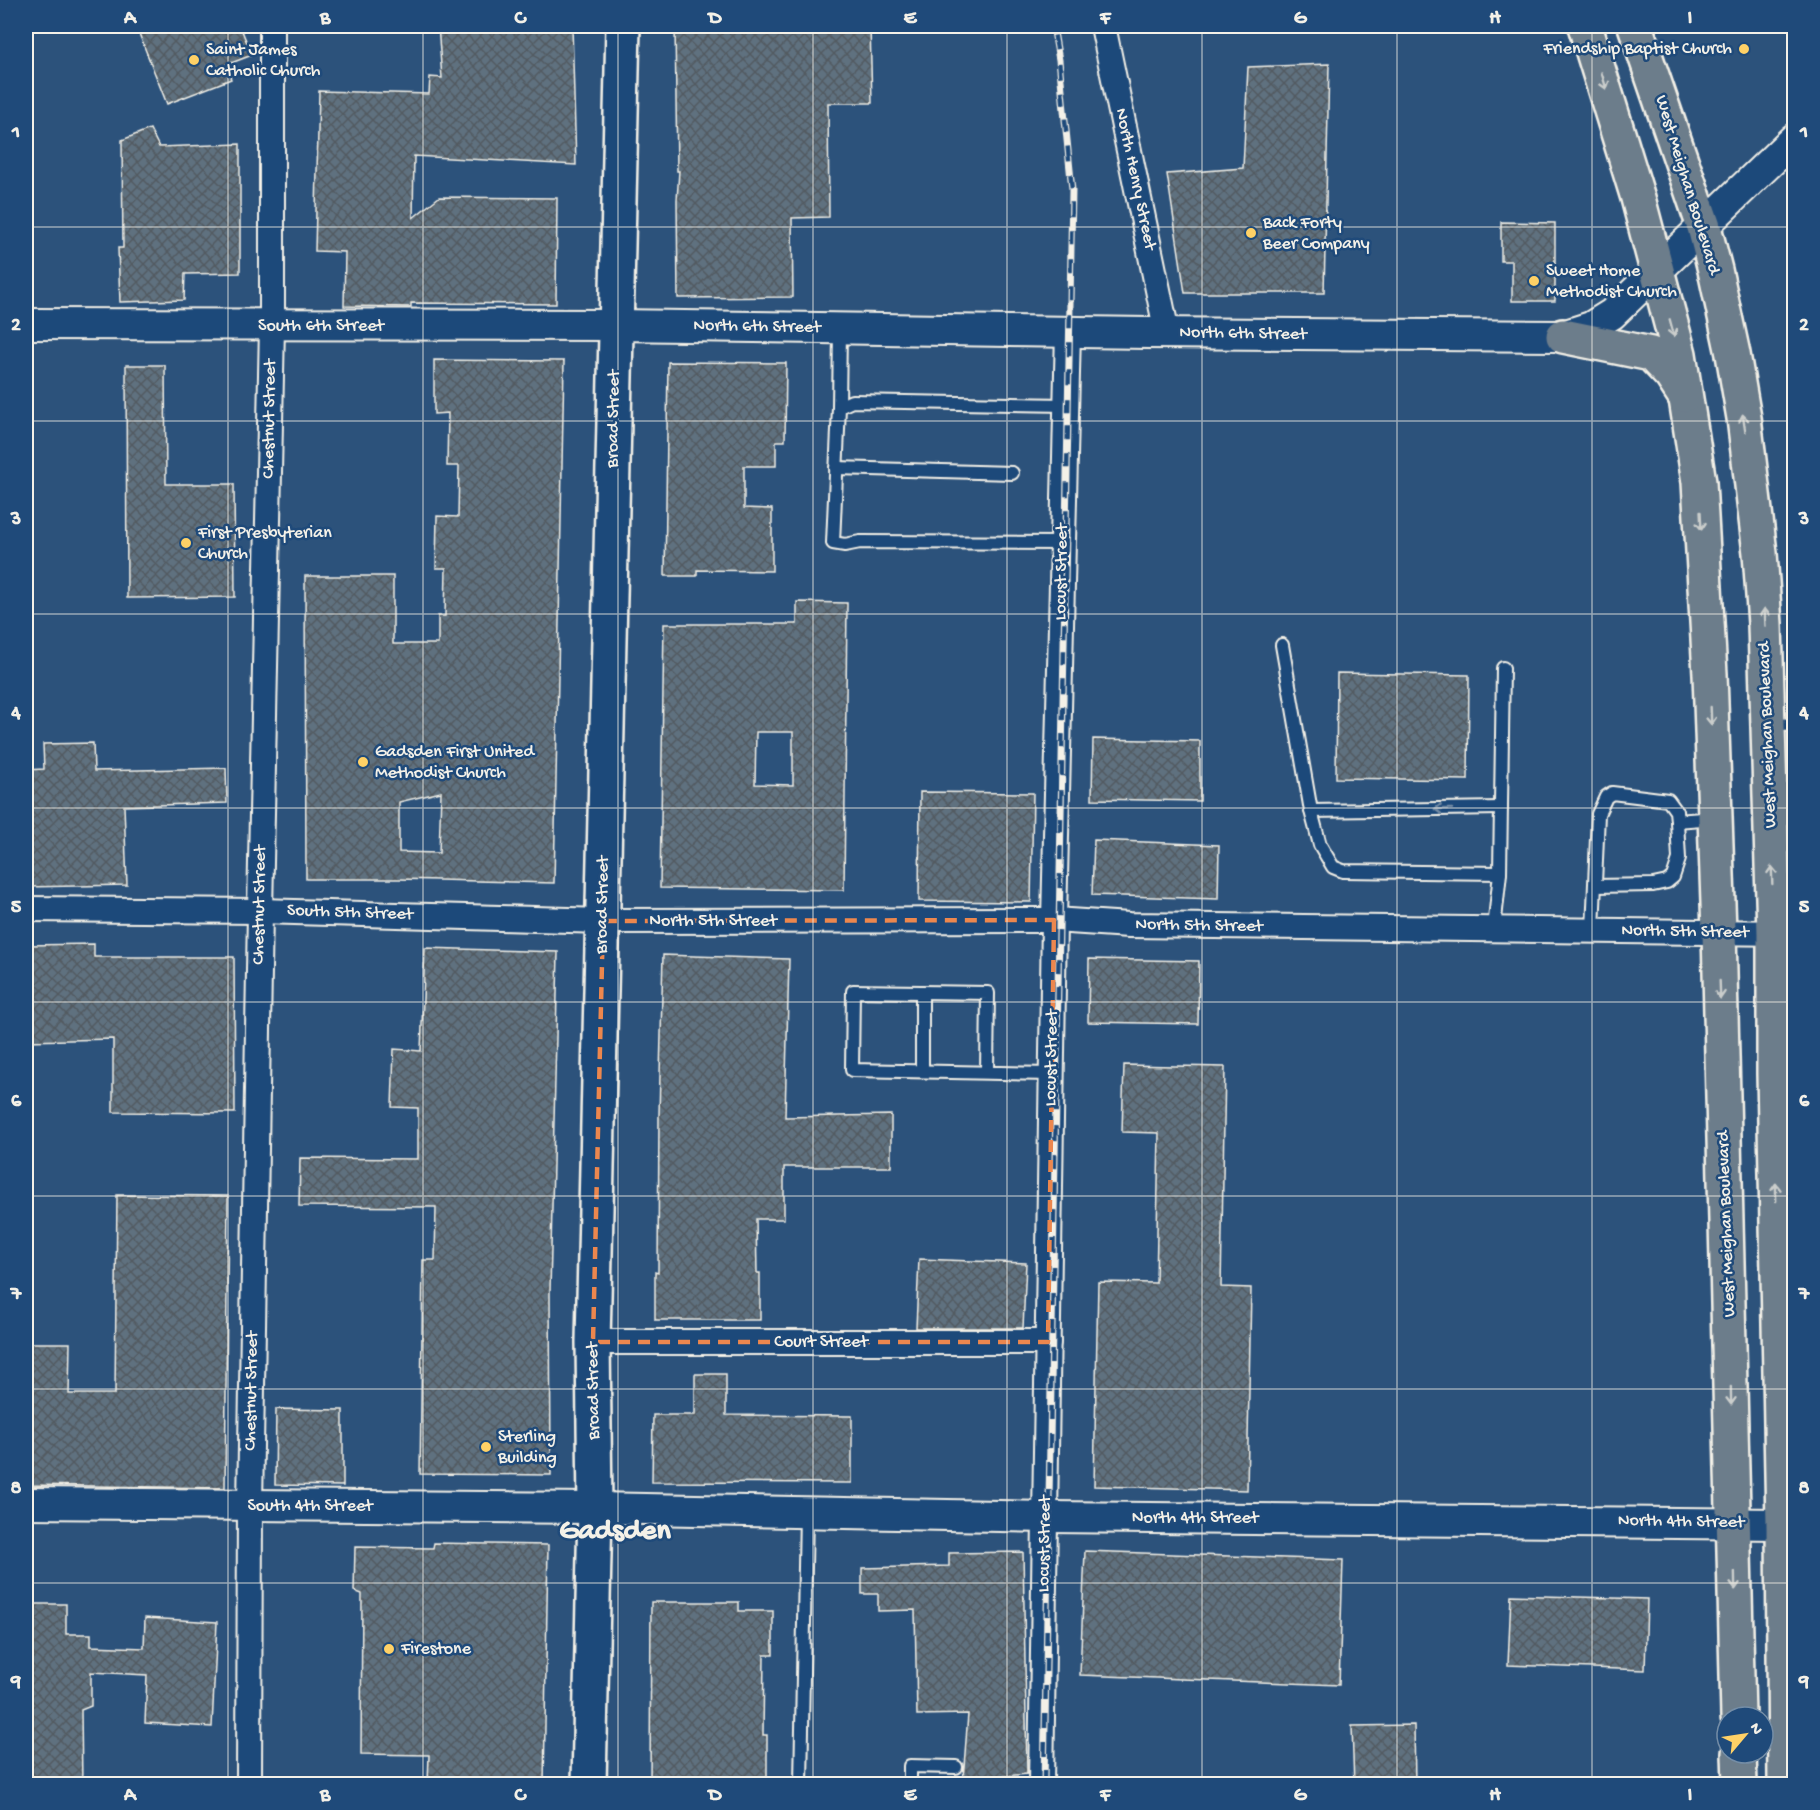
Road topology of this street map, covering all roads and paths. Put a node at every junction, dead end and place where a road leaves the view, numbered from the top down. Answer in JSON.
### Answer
{"nodes":[{"id":1,"x":272,"y":26,"type":"edge"},
{"id":2,"x":623,"y":26,"type":"edge"},
{"id":3,"x":1103,"y":26,"type":"edge"},
{"id":4,"x":1585,"y":26,"type":"edge"},
{"id":5,"x":1635,"y":26,"type":"edge"},
{"id":6,"x":1794,"y":140,"type":"edge"},
{"id":7,"x":1704,"y":227,"type":"junction"},
{"id":8,"x":1657,"y":272,"type":"junction"},
{"id":9,"x":26,"y":324,"type":"edge"},
{"id":10,"x":616,"y":325,"type":"junction"},
{"id":11,"x":272,"y":326,"type":"junction"},
{"id":12,"x":840,"y":328,"type":"junction"},
{"id":13,"x":1068,"y":331,"type":"junction"},
{"id":14,"x":1167,"y":333,"type":"junction"},
{"id":15,"x":1563,"y":336,"type":"junction"},
{"id":16,"x":1686,"y":399,"type":"junction"},
{"id":17,"x":1066,"y":405,"type":"junction"},
{"id":18,"x":839,"y":407,"type":"junction"},
{"id":19,"x":836,"y":468,"type":"junction"},
{"id":20,"x":1012,"y":473,"type":"dead end"},
{"id":21,"x":1063,"y":543,"type":"junction"},
{"id":22,"x":1282,"y":645,"type":"dead end"},
{"id":23,"x":1503,"y":668,"type":"dead end"},
{"id":24,"x":1781,"y":724,"type":"edge"},
{"id":25,"x":1501,"y":808,"type":"junction"},
{"id":26,"x":1311,"y":811,"type":"junction"},
{"id":27,"x":1715,"y":818,"type":"junction"},
{"id":28,"x":1677,"y":821,"type":"junction"},
{"id":29,"x":1500,"y":873,"type":"junction"},
{"id":30,"x":1595,"y":885,"type":"junction"},
{"id":31,"x":26,"y":909,"type":"edge"},
{"id":32,"x":260,"y":911,"type":"junction"},
{"id":33,"x":1054,"y":920,"type":"junction"},
{"id":34,"x":603,"y":921,"type":"junction"},
{"id":35,"x":1494,"y":929,"type":"junction"},
{"id":36,"x":1593,"y":930,"type":"junction"},
{"id":37,"x":1719,"y":931,"type":"junction"},
{"id":38,"x":1784,"y":933,"type":"edge"},
{"id":39,"x":922,"y":992,"type":"junction"},
{"id":40,"x":922,"y":1071,"type":"junction"},
{"id":41,"x":987,"y":1072,"type":"junction"},
{"id":42,"x":1052,"y":1074,"type":"junction"},
{"id":43,"x":594,"y":1342,"type":"junction"},
{"id":44,"x":1048,"y":1342,"type":"junction"},
{"id":45,"x":26,"y":1503,"type":"edge"},
{"id":46,"x":250,"y":1506,"type":"junction"},
{"id":47,"x":595,"y":1508,"type":"junction"},
{"id":48,"x":806,"y":1512,"type":"junction"},
{"id":49,"x":1045,"y":1516,"type":"junction"},
{"id":50,"x":1733,"y":1522,"type":"junction"},
{"id":51,"x":1789,"y":1524,"type":"edge"},
{"id":52,"x":1738,"y":1705,"type":"edge"},
{"id":53,"x":1739,"y":1765,"type":"edge"},
{"id":54,"x":956,"y":1767,"type":"dead end"},
{"id":55,"x":249,"y":1785,"type":"edge"},
{"id":56,"x":590,"y":1785,"type":"edge"},
{"id":57,"x":801,"y":1785,"type":"edge"},
{"id":58,"x":910,"y":1785,"type":"edge"},
{"id":59,"x":1041,"y":1785,"type":"edge"},
{"id":60,"x":1740,"y":1785,"type":"edge"},
{"id":61,"x":1785,"y":1785,"type":"edge"}],
"edges":[{"from":1,"to":11,"type":"street","name":"Chestnut Street"},
{"from":2,"to":10,"type":"main road","name":"Broad Street"},
{"from":3,"to":14,"type":"street","name":"North Henry Street"},
{"from":4,"to":8,"type":"highway","name":"West Meighan Boulevard","one_way":true},
{"from":5,"to":7,"type":"highway","name":"West Meighan Boulevard"},
{"from":6,"to":7,"type":"street","name":"North 6th Street"},
{"from":7,"to":8,"type":"street","name":"North 6th Street"},
{"from":24,"to":7,"type":"highway","name":"West Meighan Boulevard","one_way":true},
{"from":8,"to":15,"type":"street","name":"North 6th Street"},
{"from":8,"to":16,"type":"highway","name":"West Meighan Boulevard","one_way":true},
{"from":9,"to":11,"type":"street","name":"South 6th Street"},
{"from":10,"to":11,"type":"street","name":"South 6th Street"},
{"from":10,"to":12,"type":"street","name":"North 6th Street"},
{"from":10,"to":34,"type":"main road","name":"Broad Street"},
{"from":11,"to":32,"type":"street","name":"Chestnut Street"},
{"from":12,"to":13,"type":"street","name":"North 6th Street"},
{"from":12,"to":18,"type":"lane"},
{"from":13,"to":14,"type":"street","name":"North 6th Street"},
{"from":13,"to":17,"type":"street","name":"Locust Street"},
{"from":14,"to":15,"type":"street","name":"North 6th Street"},
{"from":15,"to":16,"type":"highway"},
{"from":16,"to":27,"type":"highway","name":"West Meighan Boulevard","one_way":true},
{"from":17,"to":18,"type":"lane"},
{"from":17,"to":21,"type":"street","name":"Locust Street"},
{"from":18,"to":19,"type":"lane"},
{"from":19,"to":20,"type":"lane"},
{"from":19,"to":21,"type":"lane"},
{"from":21,"to":33,"type":"street","name":"Locust Street"},
{"from":22,"to":26,"type":"lane"},
{"from":23,"to":25,"type":"lane"},
{"from":38,"to":24,"type":"highway","name":"West Meighan Boulevard","one_way":true},
{"from":25,"to":26,"type":"lane","one_way":true},
{"from":25,"to":29,"type":"lane"},
{"from":26,"to":29,"type":"lane"},
{"from":27,"to":28,"type":"lane"},
{"from":27,"to":37,"type":"highway","name":"West Meighan Boulevard"},
{"from":28,"to":30,"type":"lane"},
{"from":28,"to":30,"type":"lane"},
{"from":29,"to":35,"type":"lane"},
{"from":30,"to":36,"type":"lane"},
{"from":31,"to":32,"type":"street","name":"South 5th Street"},
{"from":32,"to":34,"type":"street","name":"South 5th Street"},
{"from":32,"to":46,"type":"street","name":"Chestnut Street"},
{"from":33,"to":34,"type":"street","name":"North 5th Street"},
{"from":33,"to":35,"type":"street","name":"North 5th Street"},
{"from":33,"to":42,"type":"street","name":"Locust Street"},
{"from":34,"to":43,"type":"main road","name":"Broad Street"},
{"from":35,"to":36,"type":"street","name":"North 5th Street"},
{"from":36,"to":37,"type":"street","name":"North 5th Street"},
{"from":37,"to":38,"type":"street","name":"North 5th Street"},
{"from":37,"to":50,"type":"highway","name":"West Meighan Boulevard","one_way":true},
{"from":51,"to":38,"type":"highway","name":"West Meighan Boulevard","one_way":true},
{"from":39,"to":40,"type":"lane"},
{"from":39,"to":40,"type":"lane"},
{"from":39,"to":41,"type":"lane"},
{"from":40,"to":41,"type":"lane"},
{"from":41,"to":42,"type":"lane"},
{"from":42,"to":44,"type":"street","name":"Locust Street"},
{"from":43,"to":44,"type":"street","name":"Court Street"},
{"from":43,"to":47,"type":"main road","name":"Broad Street"},
{"from":44,"to":49,"type":"street","name":"Locust Street"},
{"from":45,"to":46,"type":"street","name":"South 4th Street"},
{"from":46,"to":47,"type":"street","name":"South 4th Street"},
{"from":46,"to":55,"type":"street","name":"Chestnut Street"},
{"from":47,"to":48,"type":"street","name":"North 4th Street"},
{"from":47,"to":56,"type":"main road","name":"Broad Street"},
{"from":48,"to":49,"type":"street","name":"North 4th Street"},
{"from":48,"to":57,"type":"lane"},
{"from":49,"to":50,"type":"street","name":"North 4th Street"},
{"from":49,"to":59,"type":"street","name":"Locust Street"},
{"from":50,"to":51,"type":"street","name":"North 4th Street"},
{"from":50,"to":52,"type":"highway","name":"West Meighan Boulevard","one_way":true},
{"from":51,"to":61,"type":"highway","name":"West Meighan Boulevard"},
{"from":53,"to":60,"type":"highway"},
{"from":54,"to":58,"type":"lane"}]}
